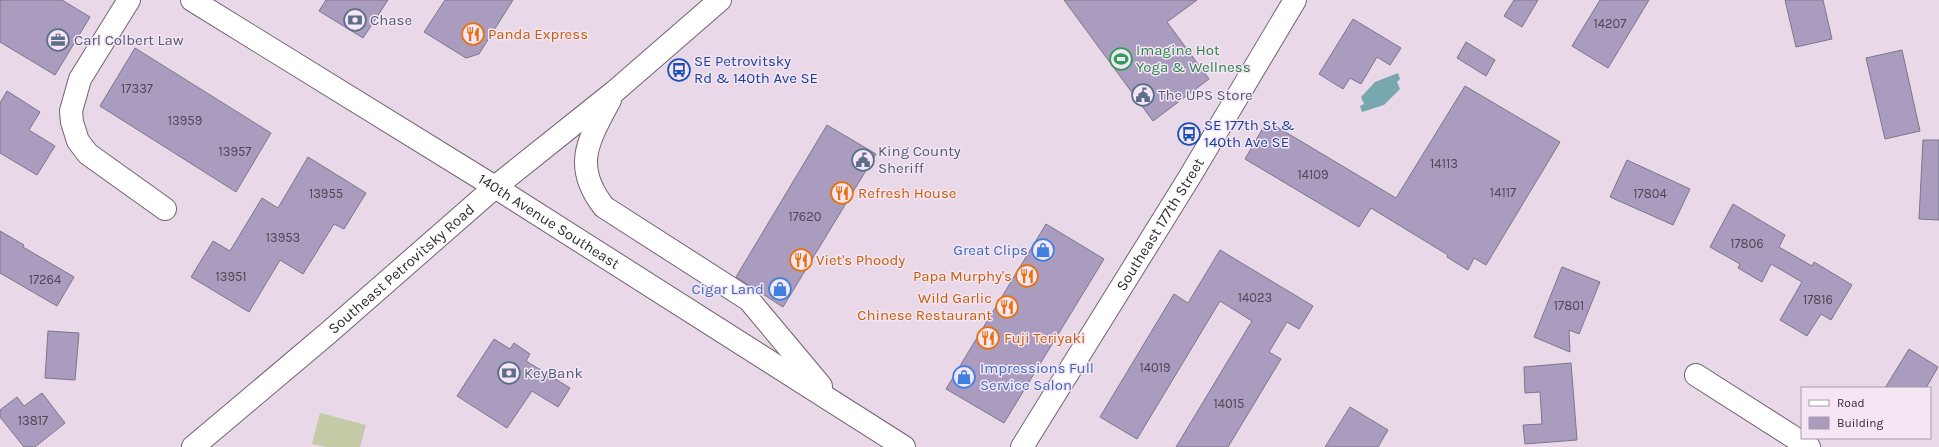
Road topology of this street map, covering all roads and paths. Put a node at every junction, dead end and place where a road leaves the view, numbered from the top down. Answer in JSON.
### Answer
{"nodes":[{"id":1,"x":129,"y":0,"type":"edge"},
{"id":2,"x":192,"y":0,"type":"edge"},
{"id":3,"x":720,"y":0,"type":"edge"},
{"id":4,"x":1295,"y":0,"type":"edge"},
{"id":5,"x":614,"y":92,"type":"junction"},
{"id":6,"x":494,"y":187,"type":"junction"},
{"id":7,"x":165,"y":209,"type":"dead end"},
{"id":8,"x":1696,"y":375,"type":"dead end"},
{"id":9,"x":834,"y":403,"type":"junction"},
{"id":10,"x":193,"y":447,"type":"edge"},
{"id":11,"x":904,"y":447,"type":"edge"},
{"id":12,"x":1022,"y":447,"type":"edge"},
{"id":13,"x":1809,"y":447,"type":"edge"}],
"edges":[{"from":1,"to":7,"type":"main road"},
{"from":2,"to":6,"type":"main road","name":"140th Avenue Southeast"},
{"from":3,"to":5,"type":"main road","name":"Southeast Petrovitsky Road"},
{"from":4,"to":12,"type":"main road","name":"Southeast 177th Street"},
{"from":5,"to":6,"type":"main road","name":"Southeast Petrovitsky Road"},
{"from":5,"to":9,"type":"main road"},
{"from":6,"to":9,"type":"main road","name":"140th Avenue Southeast"},
{"from":6,"to":10,"type":"main road","name":"Southeast Petrovitsky Road"},
{"from":8,"to":13,"type":"main road"},
{"from":9,"to":11,"type":"main road","name":"140th Avenue Southeast"}]}
